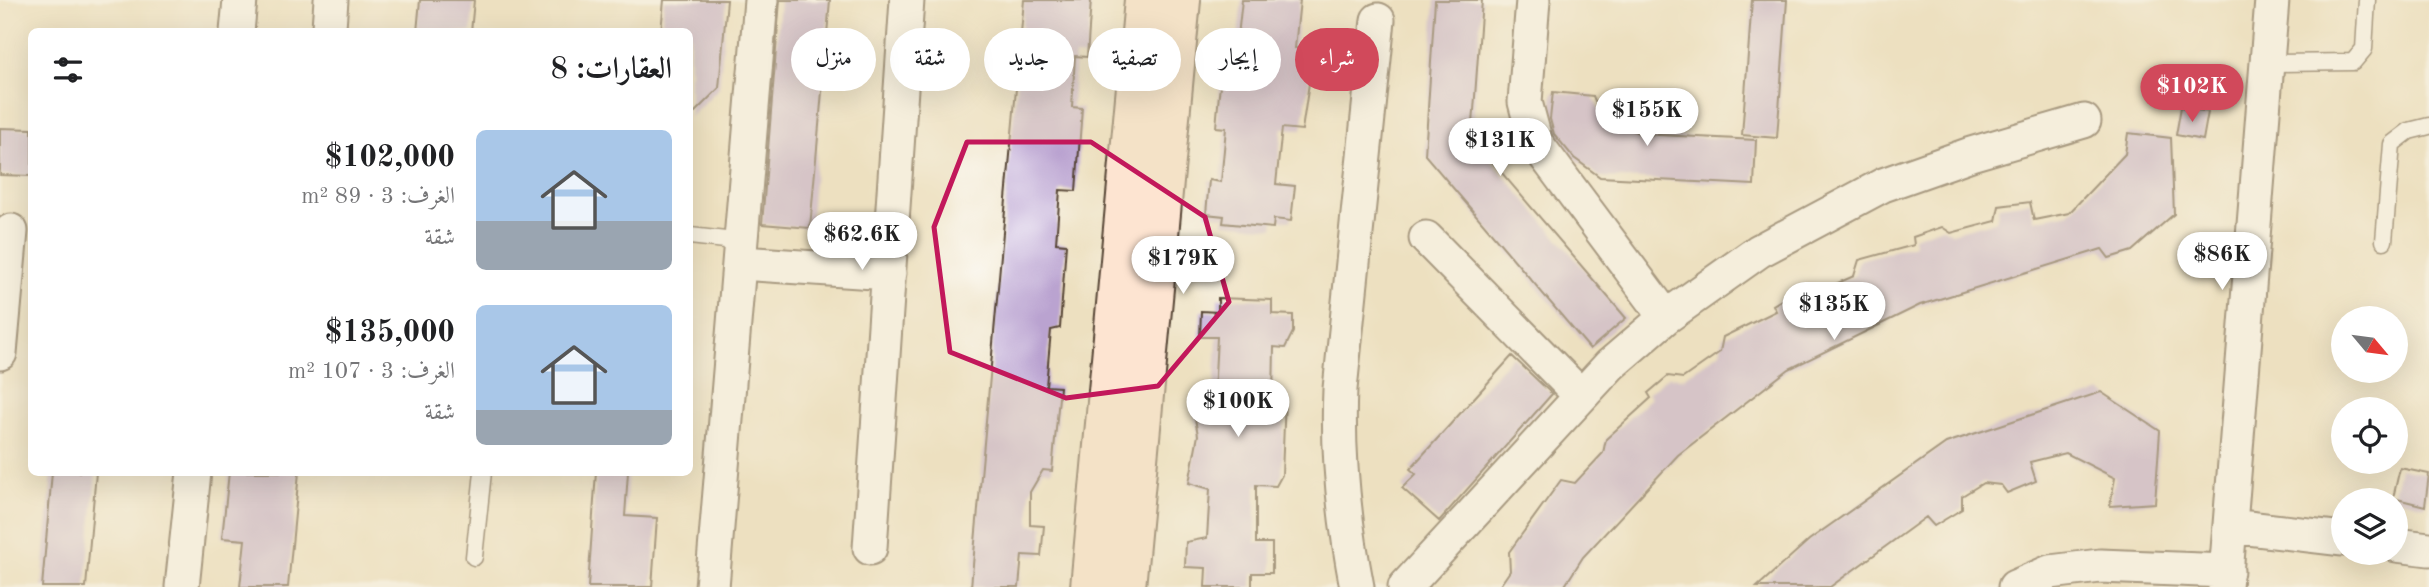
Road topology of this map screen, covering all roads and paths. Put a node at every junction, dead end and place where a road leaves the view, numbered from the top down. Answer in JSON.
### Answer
{"nodes":[{"id":1,"x":240,"y":0,"type":"edge"},
{"id":2,"x":761,"y":0,"type":"edge"},
{"id":3,"x":907,"y":0,"type":"edge"},
{"id":4,"x":1144,"y":0,"type":"edge"},
{"id":5,"x":1181,"y":0,"type":"edge"},
{"id":6,"x":1533,"y":0,"type":"edge"},
{"id":7,"x":2272,"y":0,"type":"edge"},
{"id":8,"x":2367,"y":0,"type":"edge"},
{"id":9,"x":1378,"y":20,"type":"dead end"},
{"id":10,"x":237,"y":28,"type":"edge"},
{"id":11,"x":2268,"y":63,"type":"junction"},
{"id":12,"x":2084,"y":121,"type":"dead end"},
{"id":13,"x":2429,"y":126,"type":"edge"},
{"id":14,"x":14,"y":231,"type":"edge"},
{"id":15,"x":693,"y":237,"type":"edge"},
{"id":16,"x":1426,"y":238,"type":"dead end"},
{"id":17,"x":2384,"y":242,"type":"dead end"},
{"id":18,"x":742,"y":252,"type":"junction"},
{"id":19,"x":889,"y":273,"type":"junction"},
{"id":20,"x":1666,"y":317,"type":"junction"},
{"id":21,"x":0,"y":353,"type":"edge"},
{"id":22,"x":1580,"y":395,"type":"junction"},
{"id":23,"x":194,"y":476,"type":"edge"},
{"id":24,"x":483,"y":476,"type":"edge"},
{"id":25,"x":2231,"y":527,"type":"junction"},
{"id":26,"x":2331,"y":538,"type":"edge"},
{"id":27,"x":2408,"y":546,"type":"edge"},
{"id":28,"x":870,"y":548,"type":"dead end"},
{"id":29,"x":2429,"y":549,"type":"edge"},
{"id":30,"x":474,"y":557,"type":"dead end"},
{"id":31,"x":2226,"y":579,"type":"edge"},
{"id":32,"x":182,"y":587,"type":"edge"},
{"id":33,"x":712,"y":587,"type":"edge"},
{"id":34,"x":1090,"y":587,"type":"edge"},
{"id":35,"x":1126,"y":587,"type":"edge"},
{"id":36,"x":1357,"y":587,"type":"edge"},
{"id":37,"x":1405,"y":587,"type":"edge"},
{"id":38,"x":2015,"y":587,"type":"edge"}],
"edges":[{"from":1,"to":10,"type":"street"},
{"from":2,"to":18,"type":"street"},
{"from":3,"to":19,"type":"street"},
{"from":4,"to":34,"type":"main road"},
{"from":5,"to":35,"type":"main road"},
{"from":6,"to":20,"type":"street"},
{"from":7,"to":11,"type":"street"},
{"from":8,"to":11,"type":"lane"},
{"from":9,"to":36,"type":"street"},
{"from":11,"to":25,"type":"street"},
{"from":12,"to":20,"type":"street"},
{"from":13,"to":17,"type":"lane"},
{"from":14,"to":21,"type":"street"},
{"from":15,"to":18,"type":"lane"},
{"from":16,"to":22,"type":"street"},
{"from":18,"to":19,"type":"street"},
{"from":18,"to":33,"type":"street"},
{"from":19,"to":28,"type":"street"},
{"from":20,"to":22,"type":"street"},
{"from":22,"to":37,"type":"street"},
{"from":23,"to":32,"type":"street"},
{"from":24,"to":30,"type":"lane"},
{"from":25,"to":26,"type":"street"},
{"from":25,"to":31,"type":"street"},
{"from":27,"to":29,"type":"street"},
{"from":31,"to":38,"type":"street"}]}
